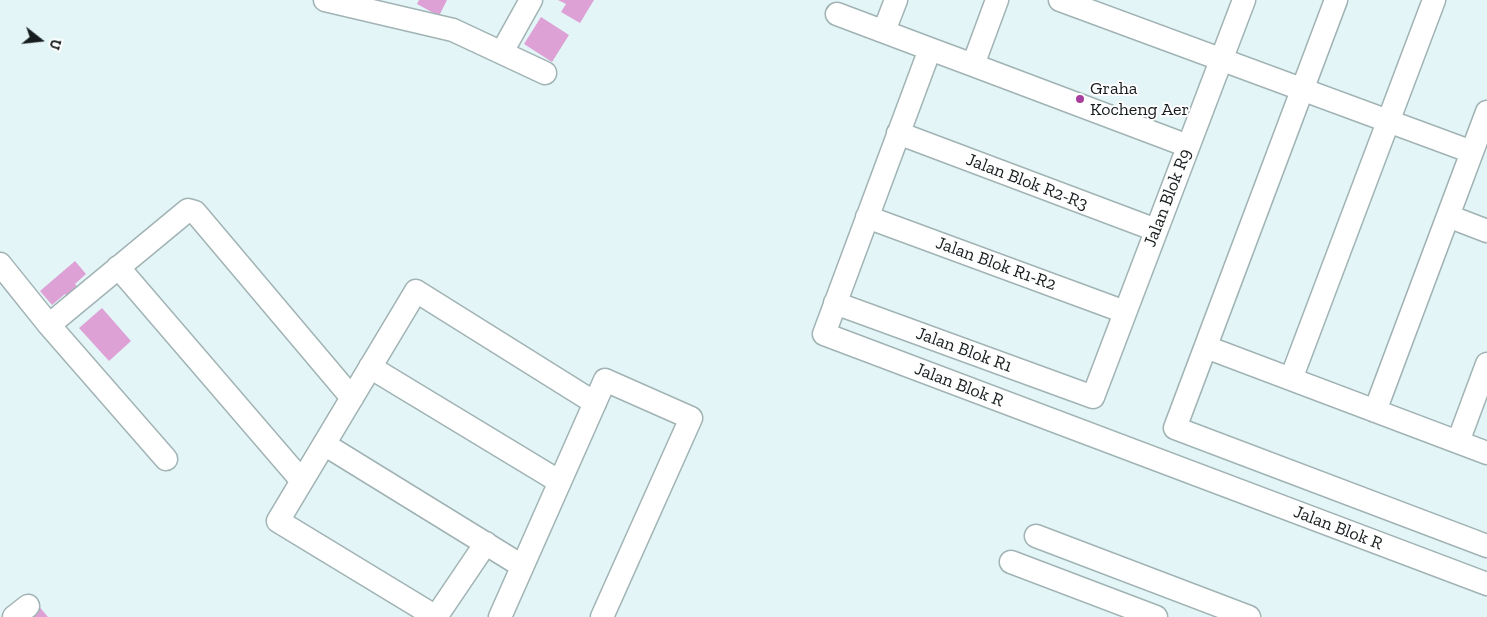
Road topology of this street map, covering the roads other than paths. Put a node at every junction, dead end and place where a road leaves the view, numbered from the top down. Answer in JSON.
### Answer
{"nodes":[{"id":1,"x":325,"y":0,"type":"edge"},
{"id":2,"x":531,"y":0,"type":"edge"},
{"id":3,"x":896,"y":0,"type":"edge"},
{"id":4,"x":997,"y":0,"type":"edge"},
{"id":5,"x":1060,"y":0,"type":"edge"},
{"id":6,"x":1244,"y":0,"type":"edge"},
{"id":7,"x":1336,"y":0,"type":"edge"},
{"id":8,"x":1434,"y":0,"type":"edge"},
{"id":9,"x":386,"y":7,"type":"edge"},
{"id":10,"x":837,"y":14,"type":"dead end"},
{"id":11,"x":884,"y":32,"type":"junction"},
{"id":12,"x":930,"y":49,"type":"junction"},
{"id":13,"x":502,"y":52,"type":"junction"},
{"id":14,"x":1221,"y":60,"type":"junction"},
{"id":15,"x":973,"y":65,"type":"junction"},
{"id":16,"x":545,"y":73,"type":"dead end"},
{"id":17,"x":1302,"y":90,"type":"junction"},
{"id":18,"x":1487,"y":112,"type":"edge"},
{"id":19,"x":1388,"y":121,"type":"junction"},
{"id":20,"x":898,"y":134,"type":"junction"},
{"id":21,"x":1188,"y":146,"type":"junction"},
{"id":22,"x":1472,"y":152,"type":"junction"},
{"id":23,"x":1448,"y":216,"type":"junction"},
{"id":24,"x":867,"y":217,"type":"junction"},
{"id":25,"x":1156,"y":230,"type":"junction"},
{"id":26,"x":1487,"y":231,"type":"edge"},
{"id":27,"x":118,"y":267,"type":"junction"},
{"id":28,"x":2,"y":272,"type":"edge"},
{"id":29,"x":835,"y":303,"type":"junction"},
{"id":30,"x":1125,"y":312,"type":"junction"},
{"id":31,"x":49,"y":325,"type":"junction"},
{"id":32,"x":1206,"y":347,"type":"junction"},
{"id":33,"x":1487,"y":364,"type":"edge"},
{"id":34,"x":370,"y":368,"type":"junction"},
{"id":35,"x":1291,"y":379,"type":"junction"},
{"id":36,"x":1093,"y":397,"type":"joint"},
{"id":37,"x":352,"y":398,"type":"junction"},
{"id":38,"x":595,"y":402,"type":"junction"},
{"id":39,"x":1375,"y":411,"type":"junction"},
{"id":40,"x":1458,"y":442,"type":"junction"},
{"id":41,"x":324,"y":444,"type":"junction"},
{"id":42,"x":1487,"y":453,"type":"edge"},
{"id":43,"x":166,"y":459,"type":"dead end"},
{"id":44,"x":302,"y":481,"type":"junction"},
{"id":45,"x":560,"y":482,"type":"junction"},
{"id":46,"x":1036,"y":536,"type":"dead end"},
{"id":47,"x":486,"y":543,"type":"junction"},
{"id":48,"x":1487,"y":546,"type":"edge"},
{"id":49,"x":1011,"y":562,"type":"dead end"},
{"id":50,"x":522,"y":566,"type":"junction"},
{"id":51,"x":1125,"y":570,"type":"junction"},
{"id":52,"x":1487,"y":584,"type":"edge"},
{"id":53,"x":1110,"y":609,"type":"edge"},
{"id":54,"x":436,"y":617,"type":"edge"},
{"id":55,"x":500,"y":617,"type":"edge"},
{"id":56,"x":602,"y":617,"type":"edge"},
{"id":57,"x":1156,"y":617,"type":"edge"},
{"id":58,"x":1249,"y":617,"type":"edge"}],
"edges":[{"from":1,"to":9,"type":"street"},
{"from":2,"to":13,"type":"street"},
{"from":3,"to":11,"type":"street"},
{"from":4,"to":15,"type":"street"},
{"from":5,"to":14,"type":"street"},
{"from":6,"to":14,"type":"street","name":"Jalan Blok R9"},
{"from":7,"to":17,"type":"street"},
{"from":8,"to":19,"type":"street"},
{"from":9,"to":13,"type":"street"},
{"from":10,"to":11,"type":"street"},
{"from":11,"to":12,"type":"street"},
{"from":12,"to":15,"type":"street"},
{"from":12,"to":20,"type":"street","name":"Jalan Blok R"},
{"from":13,"to":16,"type":"street"},
{"from":14,"to":17,"type":"street"},
{"from":14,"to":21,"type":"street","name":"Jalan Blok R9"},
{"from":15,"to":21,"type":"street"},
{"from":17,"to":19,"type":"street"},
{"from":17,"to":32,"type":"street"},
{"from":18,"to":22,"type":"street"},
{"from":19,"to":22,"type":"street"},
{"from":19,"to":35,"type":"street"},
{"from":20,"to":24,"type":"street","name":"Jalan Blok R"},
{"from":20,"to":25,"type":"street","name":"Jalan Blok R2-R3"},
{"from":21,"to":25,"type":"street","name":"Jalan Blok R9"},
{"from":22,"to":23,"type":"street"},
{"from":23,"to":26,"type":"street"},
{"from":23,"to":39,"type":"street"},
{"from":24,"to":29,"type":"street","name":"Jalan Blok R"},
{"from":24,"to":30,"type":"street","name":"Jalan Blok R1-R2"},
{"from":25,"to":30,"type":"street","name":"Jalan Blok R9"},
{"from":27,"to":31,"type":"street"},
{"from":27,"to":37,"type":"street"},
{"from":27,"to":44,"type":"street"},
{"from":28,"to":31,"type":"street"},
{"from":29,"to":36,"type":"street","name":"Jalan Blok R1"},
{"from":29,"to":52,"type":"street","name":"Jalan Blok R"},
{"from":30,"to":36,"type":"street","name":"Jalan Blok R9"},
{"from":31,"to":43,"type":"street"},
{"from":32,"to":35,"type":"street"},
{"from":32,"to":48,"type":"street"},
{"from":33,"to":40,"type":"street"},
{"from":34,"to":37,"type":"street"},
{"from":34,"to":38,"type":"street"},
{"from":34,"to":45,"type":"street"},
{"from":35,"to":39,"type":"street"},
{"from":37,"to":41,"type":"street"},
{"from":38,"to":45,"type":"street"},
{"from":38,"to":56,"type":"street"},
{"from":39,"to":40,"type":"street"},
{"from":40,"to":42,"type":"street"},
{"from":41,"to":44,"type":"street"},
{"from":41,"to":47,"type":"street"},
{"from":44,"to":54,"type":"street"},
{"from":45,"to":50,"type":"street"},
{"from":46,"to":51,"type":"street"},
{"from":47,"to":50,"type":"street"},
{"from":47,"to":54,"type":"street"},
{"from":49,"to":53,"type":"street"},
{"from":50,"to":55,"type":"street"},
{"from":51,"to":53,"type":"street"},
{"from":51,"to":58,"type":"street"},
{"from":53,"to":57,"type":"street"}]}
